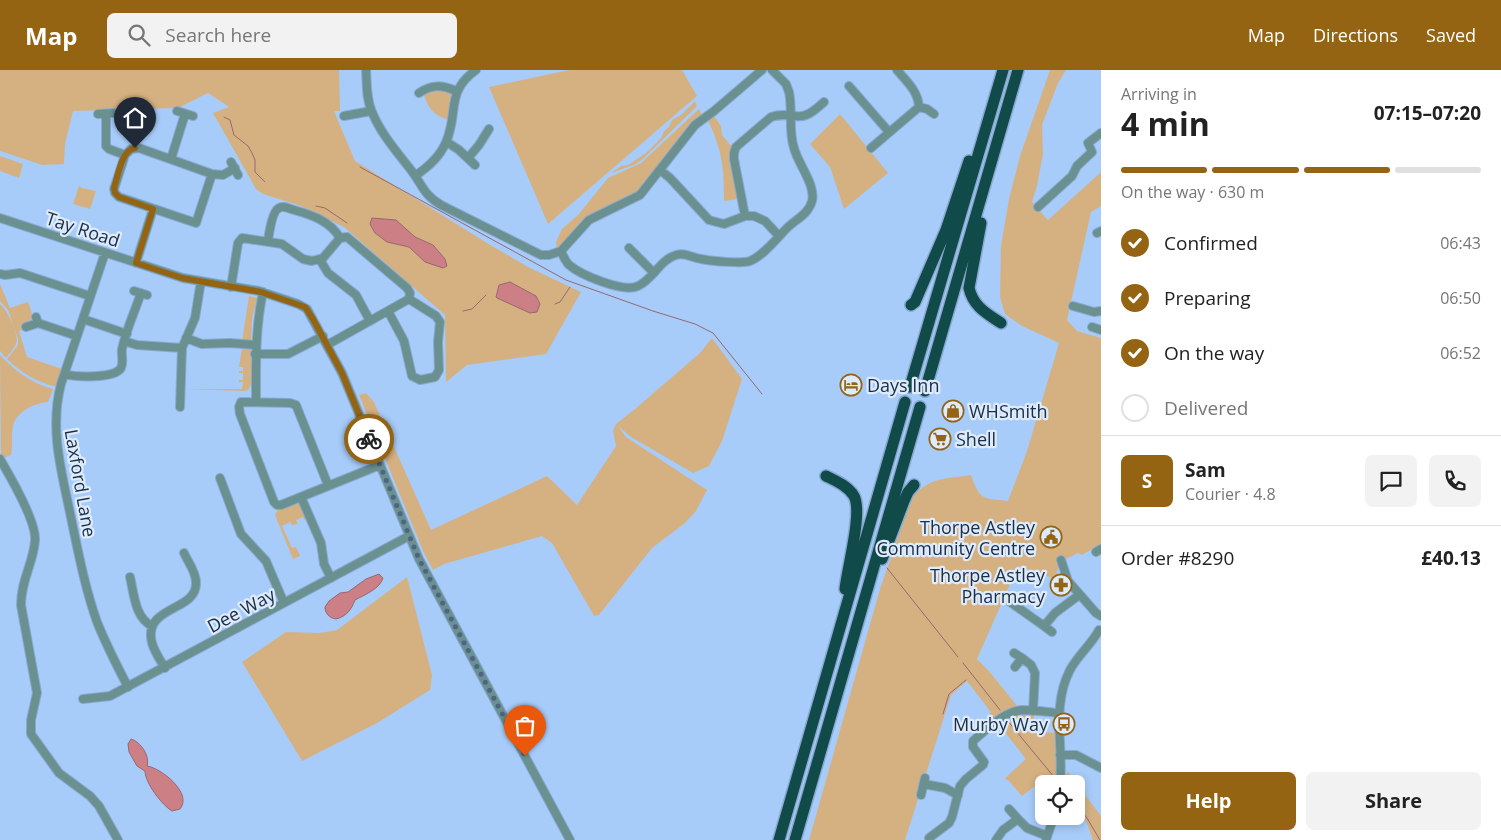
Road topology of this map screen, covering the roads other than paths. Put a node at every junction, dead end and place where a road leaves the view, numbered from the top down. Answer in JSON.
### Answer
{"nodes":[{"id":1,"x":366,"y":70,"type":"edge"},
{"id":2,"x":476,"y":70,"type":"edge"},
{"id":3,"x":762,"y":70,"type":"edge"},
{"id":4,"x":772,"y":70,"type":"edge"},
{"id":5,"x":897,"y":70,"type":"edge"},
{"id":6,"x":1003,"y":70,"type":"edge"},
{"id":7,"x":1018,"y":70,"type":"edge"},
{"id":8,"x":849,"y":86,"type":"dead end"},
{"id":9,"x":456,"y":92,"type":"junction"},
{"id":10,"x":419,"y":93,"type":"dead end"},
{"id":11,"x":996,"y":95,"type":"junction"},
{"id":12,"x":824,"y":102,"type":"dead end"},
{"id":13,"x":919,"y":107,"type":"junction"},
{"id":14,"x":371,"y":111,"type":"junction"},
{"id":15,"x":106,"y":114,"type":"dead end"},
{"id":16,"x":185,"y":114,"type":"dead end"},
{"id":17,"x":934,"y":114,"type":"dead end"},
{"id":18,"x":791,"y":115,"type":"junction"},
{"id":19,"x":344,"y":116,"type":"dead end"},
{"id":20,"x":489,"y":128,"type":"dead end"},
{"id":21,"x":889,"y":132,"type":"junction"},
{"id":22,"x":1101,"y":133,"type":"edge"},
{"id":23,"x":446,"y":142,"type":"junction"},
{"id":24,"x":871,"y":148,"type":"dead end"},
{"id":25,"x":125,"y":155,"type":"junction"},
{"id":26,"x":468,"y":158,"type":"junction"},
{"id":27,"x":170,"y":159,"type":"junction"},
{"id":28,"x":992,"y":162,"type":"junction"},
{"id":29,"x":476,"y":165,"type":"dead end"},
{"id":30,"x":235,"y":168,"type":"dead end"},
{"id":31,"x":660,"y":170,"type":"junction"},
{"id":32,"x":212,"y":174,"type":"junction"},
{"id":33,"x":415,"y":176,"type":"junction"},
{"id":34,"x":1037,"y":195,"type":"dead end"},
{"id":35,"x":153,"y":209,"type":"junction"},
{"id":36,"x":745,"y":216,"type":"junction"},
{"id":37,"x":0,"y":218,"type":"edge"},
{"id":38,"x":779,"y":236,"type":"junction"},
{"id":39,"x":340,"y":238,"type":"junction"},
{"id":40,"x":268,"y":241,"type":"junction"},
{"id":41,"x":627,"y":246,"type":"dead end"},
{"id":42,"x":561,"y":251,"type":"junction"},
{"id":43,"x":105,"y":253,"type":"junction"},
{"id":44,"x":320,"y":260,"type":"junction"},
{"id":45,"x":136,"y":263,"type":"junction"},
{"id":46,"x":654,"y":273,"type":"junction"},
{"id":47,"x":0,"y":274,"type":"edge"},
{"id":48,"x":201,"y":281,"type":"junction"},
{"id":49,"x":231,"y":287,"type":"junction"},
{"id":50,"x":263,"y":292,"type":"junction"},
{"id":51,"x":141,"y":293,"type":"dead end"},
{"id":52,"x":90,"y":296,"type":"junction"},
{"id":53,"x":408,"y":299,"type":"junction"},
{"id":54,"x":1078,"y":305,"type":"dead end"},
{"id":55,"x":911,"y":306,"type":"dead end"},
{"id":56,"x":388,"y":311,"type":"junction"},
{"id":57,"x":1101,"y":311,"type":"edge"},
{"id":58,"x":83,"y":319,"type":"junction"},
{"id":59,"x":370,"y":321,"type":"junction"},
{"id":60,"x":1001,"y":323,"type":"dead end"},
{"id":61,"x":26,"y":327,"type":"dead end"},
{"id":62,"x":1092,"y":327,"type":"dead end"},
{"id":63,"x":1101,"y":330,"type":"edge"},
{"id":64,"x":77,"y":336,"type":"junction"},
{"id":65,"x":322,"y":336,"type":"junction"},
{"id":66,"x":126,"y":338,"type":"junction"},
{"id":67,"x":186,"y":338,"type":"junction"},
{"id":68,"x":256,"y":345,"type":"junction"},
{"id":69,"x":327,"y":345,"type":"junction"},
{"id":70,"x":182,"y":348,"type":"junction"},
{"id":71,"x":256,"y":354,"type":"junction"},
{"id":72,"x":65,"y":374,"type":"junction"},
{"id":73,"x":910,"y":387,"type":"dead end"},
{"id":74,"x":924,"y":391,"type":"dead end"},
{"id":75,"x":190,"y":402,"type":"dead end"},
{"id":76,"x":256,"y":402,"type":"junction"},
{"id":77,"x":905,"y":402,"type":"dead end"},
{"id":78,"x":920,"y":407,"type":"dead end"},
{"id":79,"x":0,"y":460,"type":"edge"},
{"id":80,"x":380,"y":465,"type":"junction"},
{"id":81,"x":826,"y":476,"type":"dead end"},
{"id":82,"x":220,"y":478,"type":"dead end"},
{"id":83,"x":328,"y":485,"type":"junction"},
{"id":84,"x":914,"y":485,"type":"dead end"},
{"id":85,"x":301,"y":497,"type":"junction"},
{"id":86,"x":409,"y":536,"type":"junction"},
{"id":87,"x":184,"y":553,"type":"dead end"},
{"id":88,"x":1060,"y":560,"type":"dead end"},
{"id":89,"x":130,"y":577,"type":"dead end"},
{"id":90,"x":331,"y":578,"type":"junction"},
{"id":91,"x":1079,"y":595,"type":"junction"},
{"id":92,"x":1014,"y":602,"type":"dead end"},
{"id":93,"x":284,"y":603,"type":"junction"},
{"id":94,"x":858,"y":618,"type":"junction"},
{"id":95,"x":1100,"y":623,"type":"edge"},
{"id":96,"x":152,"y":626,"type":"junction"},
{"id":97,"x":1044,"y":626,"type":"junction"},
{"id":98,"x":839,"y":630,"type":"junction"},
{"id":99,"x":1052,"y":632,"type":"dead end"},
{"id":100,"x":1097,"y":640,"type":"edge"},
{"id":101,"x":1014,"y":652,"type":"dead end"},
{"id":102,"x":1022,"y":658,"type":"junction"},
{"id":103,"x":1015,"y":667,"type":"dead end"},
{"id":104,"x":164,"y":668,"type":"junction"},
{"id":105,"x":128,"y":687,"type":"junction"},
{"id":106,"x":83,"y":699,"type":"dead end"},
{"id":107,"x":1033,"y":711,"type":"junction"},
{"id":108,"x":1058,"y":713,"type":"junction"},
{"id":109,"x":1060,"y":755,"type":"junction"},
{"id":110,"x":1101,"y":758,"type":"edge"},
{"id":111,"x":1099,"y":767,"type":"edge"},
{"id":112,"x":1060,"y":775,"type":"edge"},
{"id":113,"x":922,"y":795,"type":"dead end"},
{"id":114,"x":958,"y":795,"type":"junction"},
{"id":115,"x":1009,"y":809,"type":"dead end"},
{"id":116,"x":1018,"y":819,"type":"junction"},
{"id":117,"x":1051,"y":825,"type":"edge"},
{"id":118,"x":930,"y":834,"type":"dead end"},
{"id":119,"x":1046,"y":838,"type":"edge"},
{"id":120,"x":118,"y":840,"type":"edge"},
{"id":121,"x":570,"y":840,"type":"edge"},
{"id":122,"x":779,"y":840,"type":"edge"},
{"id":123,"x":795,"y":840,"type":"edge"},
{"id":124,"x":996,"y":840,"type":"edge"}],
"edges":[{"from":1,"to":14,"type":"street"},
{"from":2,"to":9,"type":"street"},
{"from":3,"to":31,"type":"street"},
{"from":4,"to":18,"type":"street"},
{"from":5,"to":13,"type":"street"},
{"from":6,"to":11,"type":"highway"},
{"from":7,"to":28,"type":"highway"},
{"from":8,"to":21,"type":"street"},
{"from":9,"to":10,"type":"street"},
{"from":9,"to":23,"type":"street"},
{"from":11,"to":55,"type":"highway"},
{"from":11,"to":73,"type":"highway"},
{"from":12,"to":18,"type":"street"},
{"from":13,"to":17,"type":"street"},
{"from":13,"to":21,"type":"street"},
{"from":14,"to":19,"type":"street"},
{"from":14,"to":33,"type":"street"},
{"from":15,"to":25,"type":"street"},
{"from":16,"to":27,"type":"street"},
{"from":18,"to":36,"type":"street"},
{"from":18,"to":38,"type":"street"},
{"from":20,"to":26,"type":"street"},
{"from":21,"to":24,"type":"street"},
{"from":22,"to":34,"type":"street"},
{"from":23,"to":26,"type":"street"},
{"from":23,"to":33,"type":"street"},
{"from":25,"to":27,"type":"street"},
{"from":25,"to":35,"type":"street"},
{"from":26,"to":29,"type":"street"},
{"from":27,"to":32,"type":"street"},
{"from":28,"to":60,"type":"highway"},
{"from":28,"to":74,"type":"highway"},
{"from":30,"to":32,"type":"street"},
{"from":31,"to":36,"type":"street"},
{"from":31,"to":42,"type":"street"},
{"from":32,"to":35,"type":"street"},
{"from":33,"to":42,"type":"street"},
{"from":35,"to":45,"type":"street"},
{"from":36,"to":38,"type":"street"},
{"from":37,"to":43,"type":"street","name":"Tay Road"},
{"from":38,"to":46,"type":"street"},
{"from":39,"to":40,"type":"street"},
{"from":39,"to":44,"type":"street"},
{"from":39,"to":53,"type":"street"},
{"from":40,"to":44,"type":"street"},
{"from":40,"to":49,"type":"street"},
{"from":41,"to":46,"type":"street"},
{"from":42,"to":46,"type":"street"},
{"from":43,"to":45,"type":"street","name":"Tay Road"},
{"from":43,"to":52,"type":"street","name":"Laxford Lane"},
{"from":44,"to":59,"type":"street"},
{"from":45,"to":48,"type":"street","name":"Tay Road"},
{"from":47,"to":52,"type":"street"},
{"from":48,"to":49,"type":"street","name":"Tay Road"},
{"from":48,"to":67,"type":"street"},
{"from":49,"to":50,"type":"street","name":"Tay Road"},
{"from":50,"to":65,"type":"street","name":"Tay Road"},
{"from":50,"to":68,"type":"street"},
{"from":51,"to":66,"type":"street"},
{"from":52,"to":58,"type":"street","name":"Laxford Lane"},
{"from":53,"to":56,"type":"street"},
{"from":53,"to":56,"type":"street"},
{"from":54,"to":57,"type":"street"},
{"from":56,"to":59,"type":"street"},
{"from":58,"to":64,"type":"street","name":"Laxford Lane"},
{"from":58,"to":66,"type":"street"},
{"from":59,"to":69,"type":"street"},
{"from":61,"to":64,"type":"street"},
{"from":62,"to":63,"type":"street"},
{"from":64,"to":72,"type":"street","name":"Laxford Lane"},
{"from":65,"to":69,"type":"street","name":"Tay Road"},
{"from":65,"to":71,"type":"street"},
{"from":66,"to":70,"type":"street"},
{"from":66,"to":72,"type":"street"},
{"from":67,"to":68,"type":"street"},
{"from":67,"to":70,"type":"street"},
{"from":68,"to":71,"type":"street"},
{"from":69,"to":80,"type":"street","name":"Tay Road"},
{"from":70,"to":75,"type":"street"},
{"from":71,"to":76,"type":"street"},
{"from":72,"to":105,"type":"street","name":"Laxford Lane"},
{"from":76,"to":83,"type":"street"},
{"from":76,"to":85,"type":"street"},
{"from":77,"to":98,"type":"highway"},
{"from":78,"to":94,"type":"highway"},
{"from":79,"to":120,"type":"street"},
{"from":80,"to":83,"type":"street"},
{"from":80,"to":86,"type":"street","name":"Tay Road"},
{"from":81,"to":98,"type":"highway"},
{"from":82,"to":93,"type":"street"},
{"from":83,"to":85,"type":"street"},
{"from":84,"to":94,"type":"highway"},
{"from":85,"to":90,"type":"street"},
{"from":86,"to":90,"type":"street","name":"Dee Way"},
{"from":86,"to":121,"type":"street","name":"Tay Road"},
{"from":87,"to":96,"type":"street"},
{"from":88,"to":91,"type":"street"},
{"from":89,"to":96,"type":"street"},
{"from":90,"to":93,"type":"street","name":"Dee Way"},
{"from":91,"to":95,"type":"street"},
{"from":91,"to":97,"type":"street"},
{"from":92,"to":97,"type":"street"},
{"from":93,"to":104,"type":"street","name":"Dee Way"},
{"from":94,"to":123,"type":"highway"},
{"from":95,"to":100,"type":"street"},
{"from":96,"to":104,"type":"street"},
{"from":97,"to":99,"type":"street"},
{"from":98,"to":122,"type":"highway"},
{"from":100,"to":108,"type":"street"},
{"from":101,"to":102,"type":"street"},
{"from":102,"to":103,"type":"street"},
{"from":102,"to":107,"type":"street"},
{"from":104,"to":105,"type":"street","name":"Dee Way"},
{"from":105,"to":106,"type":"street","name":"Dee Way"},
{"from":107,"to":108,"type":"street"},
{"from":107,"to":114,"type":"street"},
{"from":108,"to":109,"type":"street"},
{"from":109,"to":111,"type":"street"},
{"from":109,"to":112,"type":"street"},
{"from":110,"to":111,"type":"street"},
{"from":113,"to":114,"type":"street"},
{"from":114,"to":118,"type":"street"},
{"from":115,"to":116,"type":"street"},
{"from":116,"to":119,"type":"street"},
{"from":116,"to":124,"type":"street"},
{"from":117,"to":119,"type":"street"}]}
